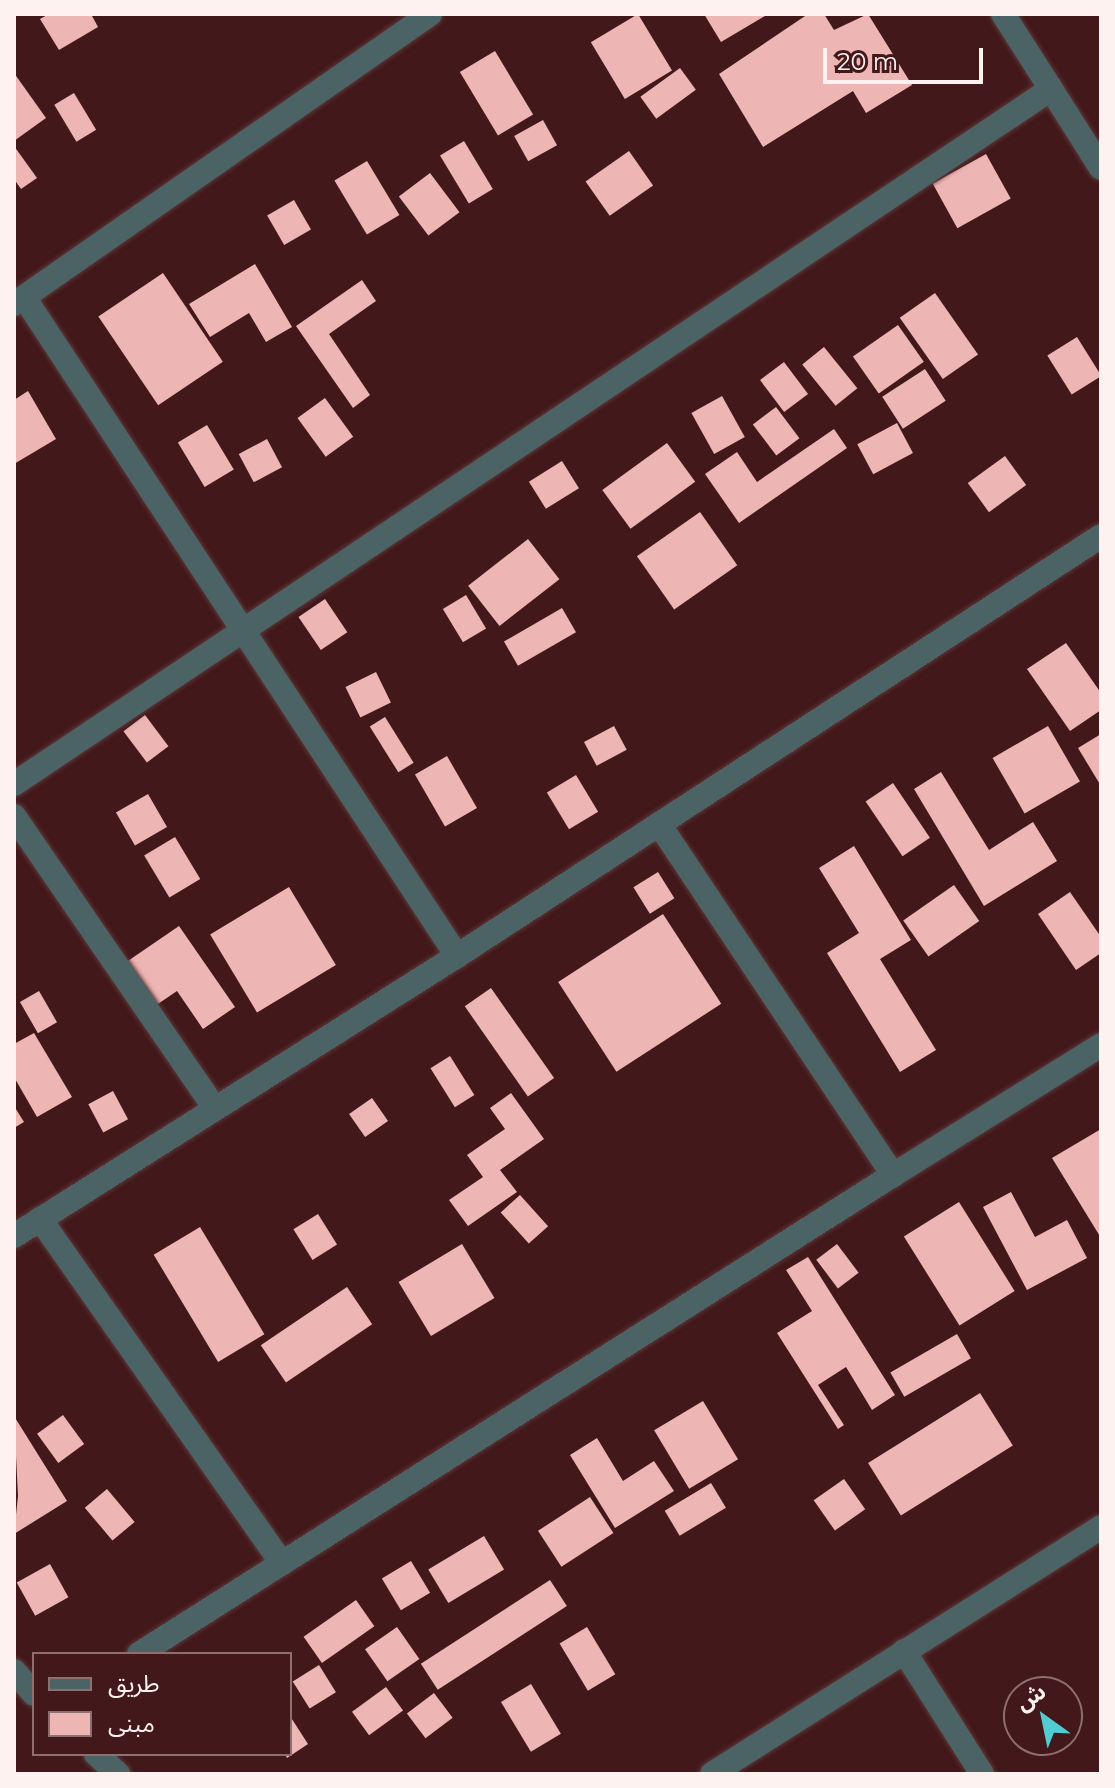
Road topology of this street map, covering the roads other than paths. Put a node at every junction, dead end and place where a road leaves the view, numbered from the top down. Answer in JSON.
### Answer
{"nodes":[{"id":1,"x":430,"y":14,"type":"edge"},
{"id":2,"x":1003,"y":14,"type":"edge"},
{"id":3,"x":1051,"y":89,"type":"junction"},
{"id":4,"x":1101,"y":168,"type":"edge"},
{"id":5,"x":19,"y":300,"type":"edge"},
{"id":6,"x":1101,"y":536,"type":"edge"},
{"id":7,"x":244,"y":631,"type":"junction"},
{"id":8,"x":14,"y":784,"type":"edge"},
{"id":9,"x":14,"y":816,"type":"edge"},
{"id":10,"x":659,"y":824,"type":"junction"},
{"id":11,"x":457,"y":956,"type":"junction"},
{"id":12,"x":1101,"y":1045,"type":"edge"},
{"id":13,"x":215,"y":1109,"type":"junction"},
{"id":14,"x":893,"y":1175,"type":"junction"},
{"id":15,"x":40,"y":1219,"type":"junction"},
{"id":16,"x":14,"y":1236,"type":"edge"},
{"id":17,"x":1101,"y":1527,"type":"edge"},
{"id":18,"x":282,"y":1563,"type":"junction"},
{"id":19,"x":904,"y":1651,"type":"junction"},
{"id":20,"x":142,"y":1652,"type":"edge"},
{"id":21,"x":14,"y":1671,"type":"edge"},
{"id":22,"x":32,"y":1692,"type":"edge"},
{"id":23,"x":98,"y":1756,"type":"edge"},
{"id":24,"x":118,"y":1774,"type":"edge"},
{"id":25,"x":712,"y":1774,"type":"edge"},
{"id":26,"x":982,"y":1774,"type":"edge"}],
"edges":[{"from":1,"to":5,"type":"street"},
{"from":2,"to":3,"type":"street"},
{"from":3,"to":4,"type":"street"},
{"from":3,"to":7,"type":"street"},
{"from":5,"to":7,"type":"street"},
{"from":6,"to":10,"type":"street"},
{"from":7,"to":8,"type":"street"},
{"from":7,"to":11,"type":"street"},
{"from":9,"to":13,"type":"street"},
{"from":10,"to":11,"type":"street"},
{"from":10,"to":14,"type":"street"},
{"from":11,"to":13,"type":"street"},
{"from":12,"to":14,"type":"street"},
{"from":13,"to":15,"type":"street"},
{"from":14,"to":18,"type":"street"},
{"from":15,"to":16,"type":"street"},
{"from":15,"to":18,"type":"street"},
{"from":17,"to":19,"type":"street"},
{"from":18,"to":20,"type":"street"},
{"from":19,"to":25,"type":"street"},
{"from":19,"to":26,"type":"street"},
{"from":21,"to":22,"type":"street"},
{"from":23,"to":24,"type":"street"}]}
